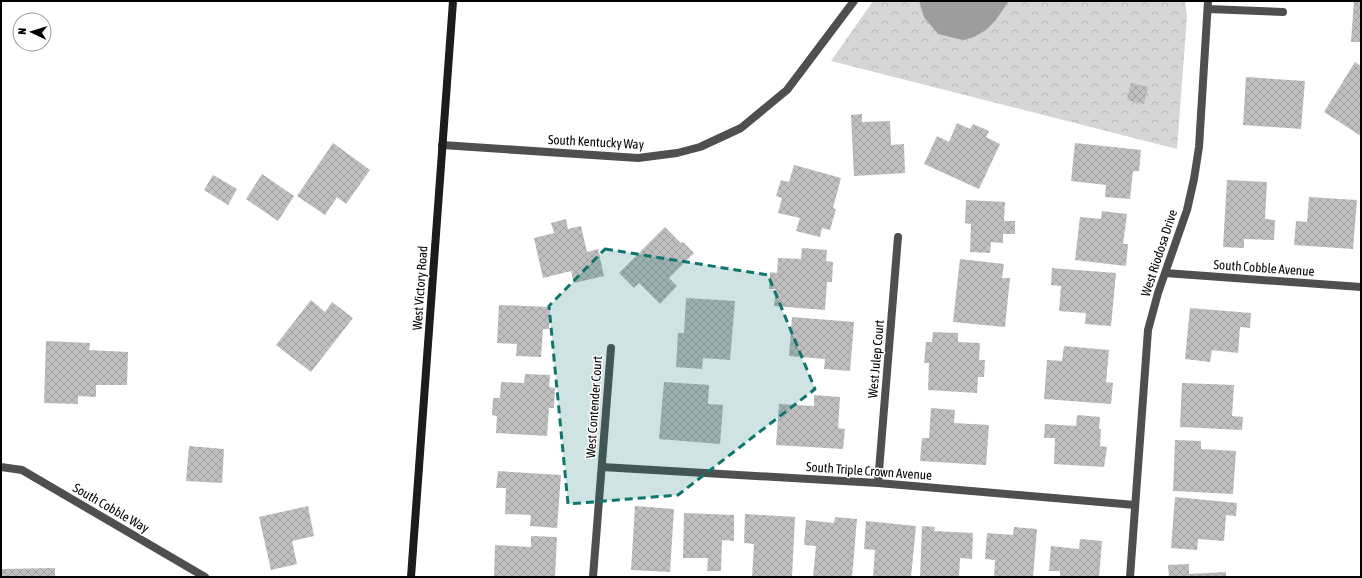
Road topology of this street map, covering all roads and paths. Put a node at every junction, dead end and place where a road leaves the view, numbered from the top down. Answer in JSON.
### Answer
{"nodes":[{"id":1,"x":453,"y":1,"type":"edge"},
{"id":2,"x":854,"y":1,"type":"edge"},
{"id":3,"x":1208,"y":5,"type":"edge"},
{"id":4,"x":1283,"y":12,"type":"dead end"},
{"id":5,"x":442,"y":145,"type":"junction"},
{"id":6,"x":898,"y":238,"type":"dead end"},
{"id":7,"x":1165,"y":273,"type":"junction"},
{"id":8,"x":1361,"y":287,"type":"edge"},
{"id":9,"x":611,"y":348,"type":"dead end"},
{"id":10,"x":1,"y":467,"type":"edge"},
{"id":11,"x":602,"y":467,"type":"junction"},
{"id":12,"x":878,"y":482,"type":"junction"},
{"id":13,"x":1135,"y":505,"type":"junction"},
{"id":14,"x":205,"y":577,"type":"edge"},
{"id":15,"x":411,"y":577,"type":"edge"},
{"id":16,"x":594,"y":577,"type":"edge"},
{"id":17,"x":1130,"y":577,"type":"edge"}],
"edges":[{"from":1,"to":5,"type":"main road","name":"West Victory Road"},
{"from":2,"to":5,"type":"street","name":"South Kentucky Way"},
{"from":3,"to":4,"type":"street","name":"West Riodosa Drive"},
{"from":3,"to":7,"type":"street","name":"West Riodosa Drive"},
{"from":5,"to":15,"type":"main road","name":"West Victory Road"},
{"from":6,"to":12,"type":"street","name":"West Julep Court"},
{"from":7,"to":8,"type":"street","name":"South Cobble Avenue"},
{"from":7,"to":13,"type":"street","name":"West Riodosa Drive"},
{"from":9,"to":11,"type":"street","name":"West Contender Court"},
{"from":10,"to":14,"type":"street","name":"South Cobble Way"},
{"from":11,"to":12,"type":"street","name":"South Triple Crown Avenue"},
{"from":11,"to":16,"type":"street","name":"West Contender Court"},
{"from":12,"to":13,"type":"street","name":"South Triple Crown Avenue"},
{"from":13,"to":17,"type":"street","name":"West Riodosa Drive"}]}
